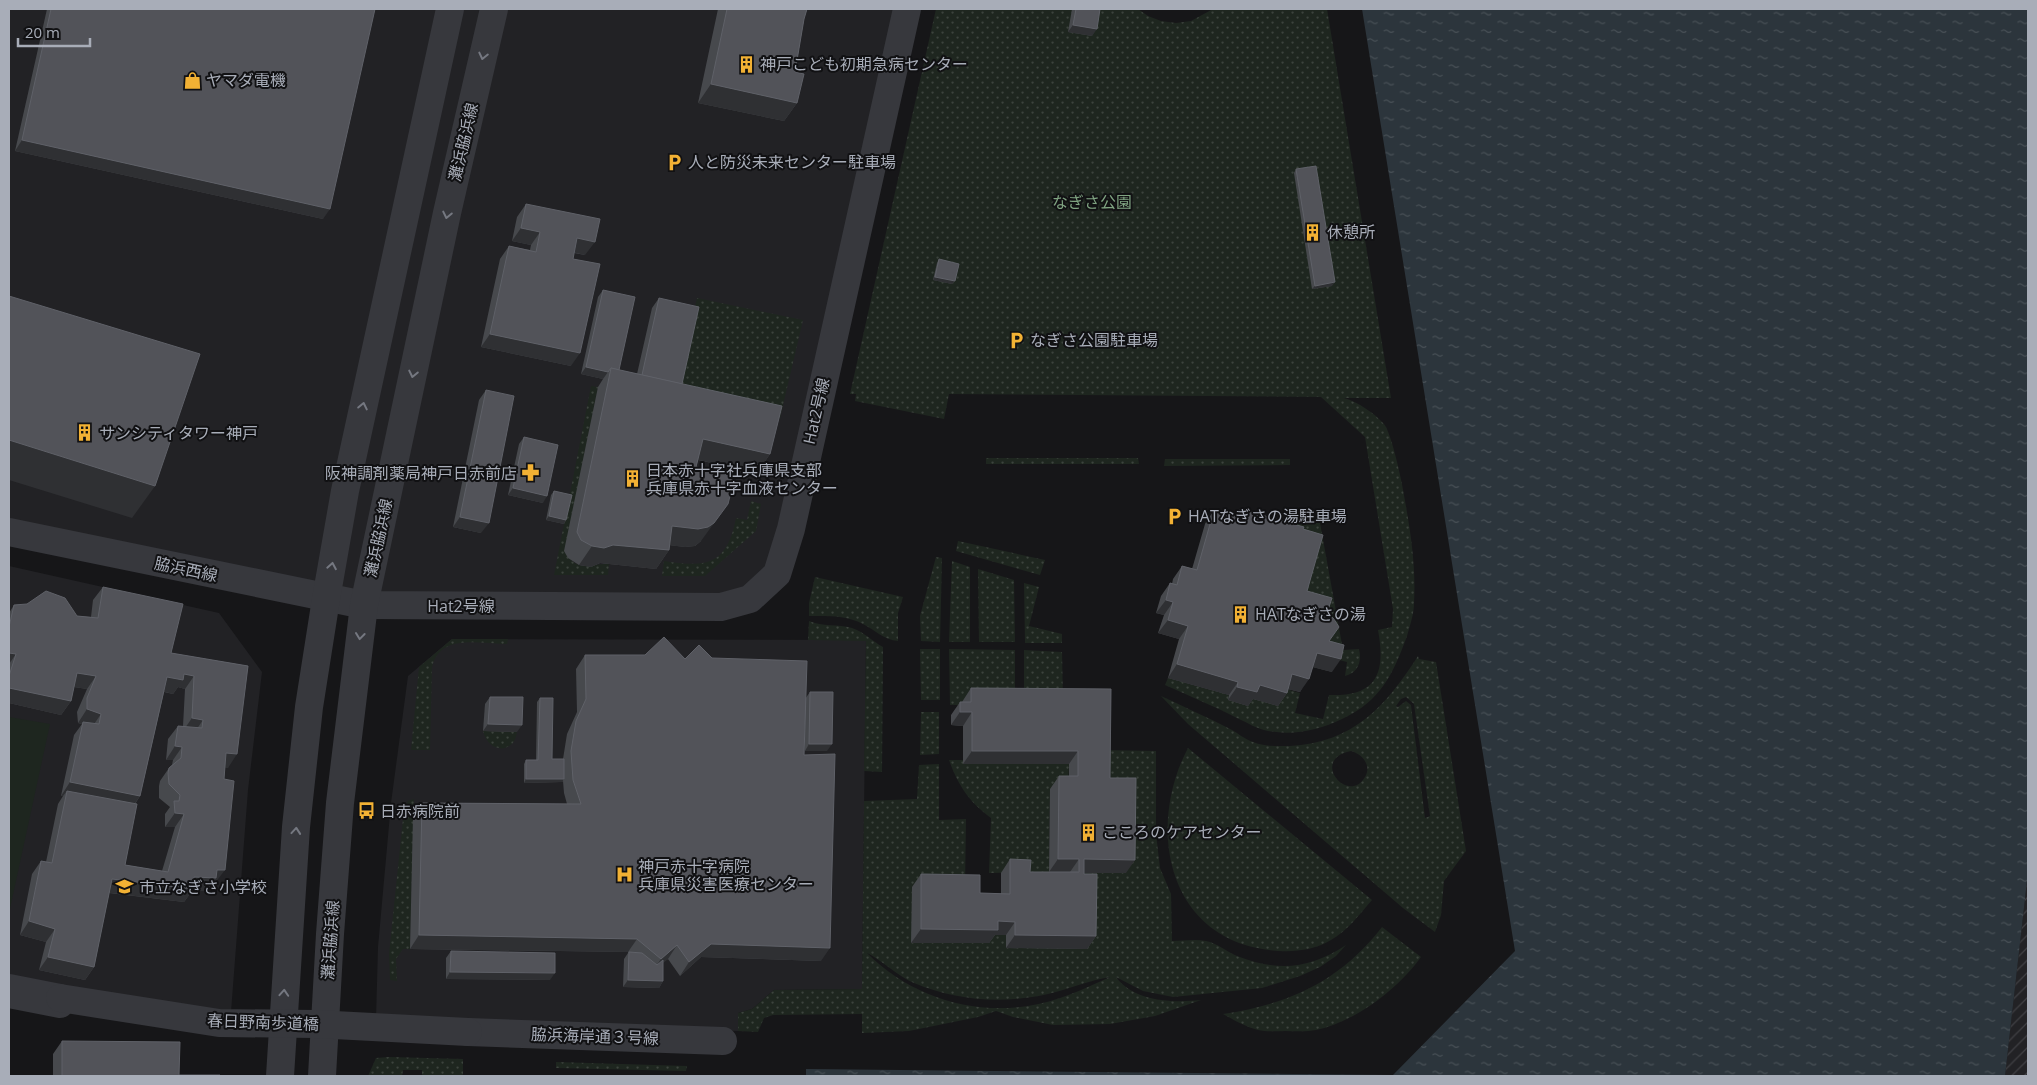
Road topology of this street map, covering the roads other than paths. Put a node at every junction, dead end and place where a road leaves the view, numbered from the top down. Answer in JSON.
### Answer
{"nodes":[{"id":1,"x":450,"y":9,"type":"edge"},
{"id":2,"x":494,"y":9,"type":"edge"},
{"id":3,"x":906,"y":9,"type":"edge"},
{"id":4,"x":9,"y":532,"type":"edge"},
{"id":5,"x":326,"y":598,"type":"junction"},
{"id":6,"x":364,"y":605,"type":"junction"},
{"id":7,"x":9,"y":988,"type":"edge"},
{"id":8,"x":9,"y":994,"type":"edge"},
{"id":9,"x":60,"y":998,"type":"junction"},
{"id":10,"x":468,"y":1032,"type":"joint"},
{"id":11,"x":723,"y":1041,"type":"dead end"},
{"id":12,"x":280,"y":1076,"type":"edge"},
{"id":13,"x":322,"y":1076,"type":"edge"}],
"edges":[{"from":5,"to":1,"type":"street","one_way":true},
{"from":2,"to":6,"type":"street","name":"灘浜脇浜線","one_way":true},
{"from":3,"to":6,"type":"street","name":"Hat2号線"},
{"from":4,"to":5,"type":"street","name":"脇浜西線"},
{"from":5,"to":6,"type":"street","name":"脇浜西線"},
{"from":12,"to":5,"type":"street","one_way":true},
{"from":6,"to":13,"type":"street","name":"灘浜脇浜線","one_way":true},
{"from":7,"to":9,"type":"street"},
{"from":8,"to":9,"type":"street"},
{"from":9,"to":10,"type":"street","name":"春日野南歩道橋","bridge":true},
{"from":10,"to":11,"type":"street","name":"脇浜海岸通３号線"}]}
